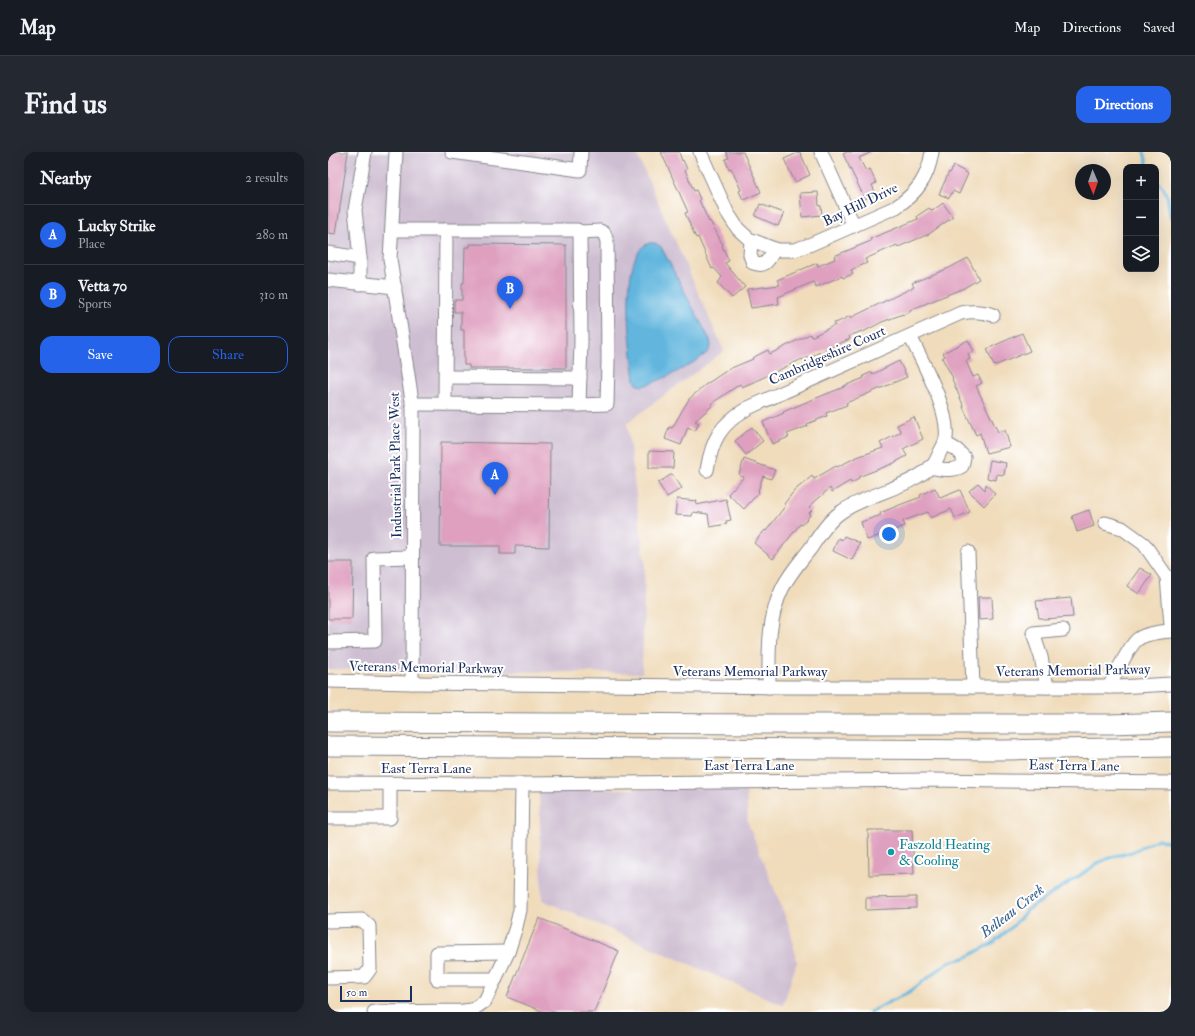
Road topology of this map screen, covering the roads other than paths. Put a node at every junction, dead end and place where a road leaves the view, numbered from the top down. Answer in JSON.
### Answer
{"nodes":[{"id":1,"x":365,"y":152,"type":"edge"},
{"id":2,"x":396,"y":152,"type":"edge"},
{"id":3,"x":452,"y":152,"type":"edge"},
{"id":4,"x":581,"y":152,"type":"edge"},
{"id":5,"x":700,"y":152,"type":"edge"},
{"id":6,"x":821,"y":152,"type":"edge"},
{"id":7,"x":932,"y":152,"type":"edge"},
{"id":8,"x":854,"y":226,"type":"junction"},
{"id":9,"x":392,"y":230,"type":"junction"},
{"id":10,"x":446,"y":230,"type":"junction"},
{"id":11,"x":580,"y":232,"type":"junction"},
{"id":12,"x":751,"y":241,"type":"junction"},
{"id":13,"x":775,"y":249,"type":"junction"},
{"id":14,"x":328,"y":253,"type":"edge"},
{"id":15,"x":360,"y":258,"type":"junction"},
{"id":16,"x":328,"y":280,"type":"edge"},
{"id":17,"x":360,"y":284,"type":"junction"},
{"id":18,"x":394,"y":287,"type":"junction"},
{"id":19,"x":993,"y":315,"type":"dead end"},
{"id":20,"x":910,"y":336,"type":"junction"},
{"id":21,"x":446,"y":377,"type":"junction"},
{"id":22,"x":580,"y":378,"type":"junction"},
{"id":23,"x":412,"y":404,"type":"junction"},
{"id":24,"x":445,"y":404,"type":"junction"},
{"id":25,"x":579,"y":405,"type":"junction"},
{"id":26,"x":945,"y":443,"type":"junction"},
{"id":27,"x":930,"y":467,"type":"junction"},
{"id":28,"x":708,"y":470,"type":"dead end"},
{"id":29,"x":1104,"y":523,"type":"dead end"},
{"id":30,"x":968,"y":552,"type":"dead end"},
{"id":31,"x":412,"y":557,"type":"junction"},
{"id":32,"x":1171,"y":625,"type":"edge"},
{"id":33,"x":1063,"y":630,"type":"dead end"},
{"id":34,"x":1171,"y":632,"type":"edge"},
{"id":35,"x":328,"y":642,"type":"edge"},
{"id":36,"x":328,"y":681,"type":"edge"},
{"id":37,"x":412,"y":683,"type":"junction"},
{"id":38,"x":1171,"y":684,"type":"edge"},
{"id":39,"x":1109,"y":686,"type":"junction"},
{"id":40,"x":769,"y":687,"type":"junction"},
{"id":41,"x":973,"y":687,"type":"junction"},
{"id":42,"x":1047,"y":687,"type":"junction"},
{"id":43,"x":1171,"y":711,"type":"edge"},
{"id":44,"x":328,"y":722,"type":"edge"},
{"id":45,"x":1171,"y":722,"type":"edge"},
{"id":46,"x":1110,"y":724,"type":"junction"},
{"id":47,"x":328,"y":746,"type":"edge"},
{"id":48,"x":1171,"y":747,"type":"edge"},
{"id":49,"x":1141,"y":748,"type":"junction"},
{"id":50,"x":1171,"y":756,"type":"edge"},
{"id":51,"x":328,"y":783,"type":"edge"},
{"id":52,"x":1171,"y":783,"type":"edge"},
{"id":53,"x":390,"y":784,"type":"junction"},
{"id":54,"x":522,"y":784,"type":"junction"},
{"id":55,"x":328,"y":818,"type":"edge"},
{"id":56,"x":328,"y":921,"type":"edge"},
{"id":57,"x":508,"y":952,"type":"junction"},
{"id":58,"x":328,"y":978,"type":"edge"},
{"id":59,"x":496,"y":979,"type":"junction"},
{"id":60,"x":474,"y":1011,"type":"edge"},
{"id":61,"x":374,"y":1012,"type":"edge"},
{"id":62,"x":422,"y":1012,"type":"edge"}],
"edges":[{"from":1,"to":15,"type":"street"},
{"from":2,"to":9,"type":"street","name":"Industrial Park Place West"},
{"from":3,"to":4,"type":"street"},
{"from":5,"to":12,"type":"street","name":"Bay Hill Drive"},
{"from":6,"to":8,"type":"street"},
{"from":7,"to":8,"type":"street","name":"Bay Hill Drive"},
{"from":8,"to":13,"type":"street","name":"Bay Hill Drive"},
{"from":9,"to":10,"type":"street"},
{"from":9,"to":18,"type":"street","name":"Industrial Park Place West"},
{"from":10,"to":11,"type":"street"},
{"from":10,"to":21,"type":"street"},
{"from":11,"to":22,"type":"street"},
{"from":11,"to":25,"type":"street"},
{"from":12,"to":13,"type":"street","name":"Bay Hill Drive"},
{"from":12,"to":13,"type":"street"},
{"from":14,"to":15,"type":"street"},
{"from":15,"to":17,"type":"street"},
{"from":16,"to":17,"type":"street"},
{"from":17,"to":18,"type":"street"},
{"from":18,"to":23,"type":"street","name":"Industrial Park Place West"},
{"from":19,"to":20,"type":"street","name":"Cambridgeshire Court"},
{"from":20,"to":26,"type":"street"},
{"from":20,"to":28,"type":"street","name":"Cambridgeshire Court"},
{"from":21,"to":22,"type":"street"},
{"from":21,"to":24,"type":"street"},
{"from":22,"to":25,"type":"street"},
{"from":23,"to":24,"type":"street"},
{"from":23,"to":31,"type":"street","name":"Industrial Park Place West"},
{"from":24,"to":25,"type":"street"},
{"from":26,"to":27,"type":"street"},
{"from":26,"to":27,"type":"street"},
{"from":27,"to":40,"type":"street"},
{"from":29,"to":32,"type":"street"},
{"from":30,"to":41,"type":"street"},
{"from":31,"to":35,"type":"street"},
{"from":31,"to":37,"type":"street","name":"Industrial Park Place West"},
{"from":33,"to":42,"type":"street"},
{"from":34,"to":39,"type":"street"},
{"from":36,"to":37,"type":"street","name":"Veterans Memorial Parkway"},
{"from":37,"to":40,"type":"street","name":"Veterans Memorial Parkway"},
{"from":38,"to":39,"type":"street","name":"Veterans Memorial Parkway"},
{"from":39,"to":42,"type":"street","name":"Veterans Memorial Parkway"},
{"from":40,"to":41,"type":"street","name":"Veterans Memorial Parkway"},
{"from":41,"to":42,"type":"street","name":"Veterans Memorial Parkway"},
{"from":43,"to":46,"type":"highway"},
{"from":44,"to":46,"type":"highway"},
{"from":45,"to":46,"type":"highway"},
{"from":47,"to":49,"type":"highway"},
{"from":48,"to":49,"type":"highway"},
{"from":49,"to":50,"type":"highway"},
{"from":51,"to":53,"type":"street","name":"East Terra Lane"},
{"from":52,"to":54,"type":"street","name":"East Terra Lane"},
{"from":53,"to":54,"type":"street","name":"East Terra Lane"},
{"from":53,"to":55,"type":"street"},
{"from":54,"to":57,"type":"street"},
{"from":56,"to":58,"type":"street"},
{"from":57,"to":59,"type":"street"},
{"from":57,"to":59,"type":"street"},
{"from":59,"to":60,"type":"street"},
{"from":60,"to":62,"type":"street"},
{"from":61,"to":62,"type":"street"}]}
